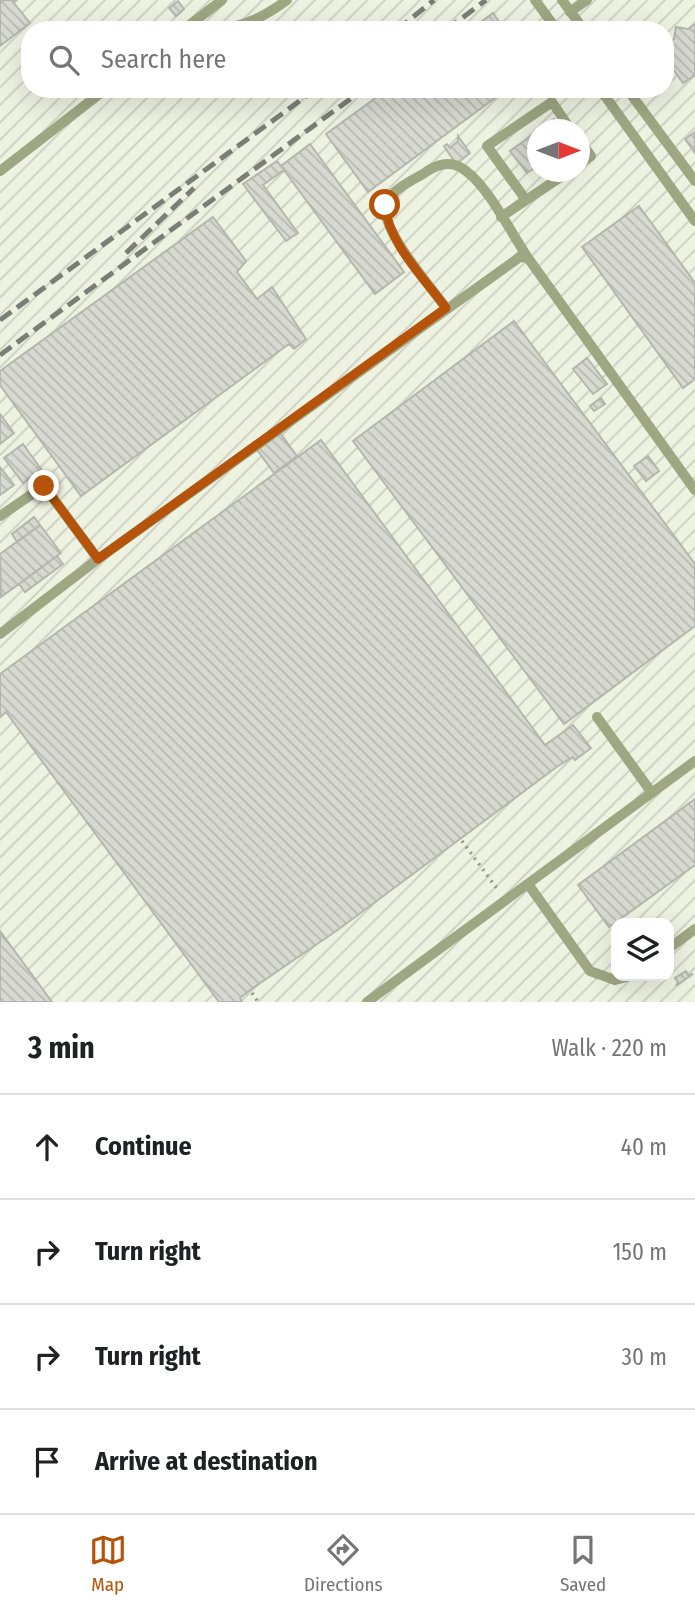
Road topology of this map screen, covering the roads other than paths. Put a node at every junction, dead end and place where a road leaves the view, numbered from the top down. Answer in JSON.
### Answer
{"nodes":[{"id":1,"x":222,"y":0,"type":"edge"},
{"id":2,"x":287,"y":0,"type":"edge"},
{"id":3,"x":535,"y":0,"type":"edge"},
{"id":4,"x":562,"y":0,"type":"edge"},
{"id":5,"x":587,"y":0,"type":"edge"},
{"id":6,"x":570,"y":12,"type":"junction"},
{"id":7,"x":195,"y":21,"type":"edge"},
{"id":8,"x":253,"y":21,"type":"edge"},
{"id":9,"x":550,"y":21,"type":"edge"},
{"id":10,"x":577,"y":21,"type":"edge"},
{"id":11,"x":94,"y":98,"type":"edge"},
{"id":12,"x":606,"y":98,"type":"edge"},
{"id":13,"x":634,"y":98,"type":"edge"},
{"id":14,"x":564,"y":119,"type":"edge"},
{"id":15,"x":0,"y":171,"type":"edge"},
{"id":16,"x":695,"y":181,"type":"edge"},
{"id":17,"x":553,"y":182,"type":"edge"},
{"id":18,"x":526,"y":200,"type":"junction"},
{"id":19,"x":501,"y":217,"type":"junction"},
{"id":20,"x":695,"y":221,"type":"edge"},
{"id":21,"x":528,"y":258,"type":"junction"},
{"id":22,"x":446,"y":308,"type":"junction"},
{"id":23,"x":695,"y":490,"type":"edge"},
{"id":24,"x":0,"y":516,"type":"edge"},
{"id":25,"x":98,"y":559,"type":"junction"},
{"id":26,"x":0,"y":634,"type":"edge"},
{"id":27,"x":597,"y":717,"type":"dead end"},
{"id":28,"x":695,"y":761,"type":"edge"},
{"id":29,"x":652,"y":793,"type":"junction"},
{"id":30,"x":528,"y":884,"type":"junction"},
{"id":31,"x":695,"y":929,"type":"edge"},
{"id":32,"x":674,"y":944,"type":"edge"},
{"id":33,"x":611,"y":979,"type":"edge"},
{"id":34,"x":367,"y":1002,"type":"edge"}],
"edges":[{"from":1,"to":7,"type":"lane"},
{"from":2,"to":8,"type":"lane"},
{"from":3,"to":9,"type":"lane"},
{"from":4,"to":6,"type":"lane"},
{"from":5,"to":6,"type":"lane"},
{"from":6,"to":10,"type":"lane"},
{"from":11,"to":15,"type":"lane"},
{"from":12,"to":20,"type":"lane"},
{"from":13,"to":16,"type":"lane"},
{"from":14,"to":18,"type":"lane"},
{"from":17,"to":18,"type":"lane"},
{"from":18,"to":19,"type":"lane"},
{"from":19,"to":21,"type":"lane"},
{"from":19,"to":22,"type":"lane"},
{"from":21,"to":22,"type":"lane"},
{"from":21,"to":23,"type":"lane"},
{"from":22,"to":25,"type":"lane"},
{"from":24,"to":25,"type":"lane"},
{"from":25,"to":26,"type":"lane"},
{"from":27,"to":29,"type":"lane"},
{"from":28,"to":29,"type":"lane"},
{"from":29,"to":30,"type":"lane"},
{"from":30,"to":33,"type":"lane"},
{"from":30,"to":34,"type":"lane"},
{"from":31,"to":32,"type":"lane"}]}
